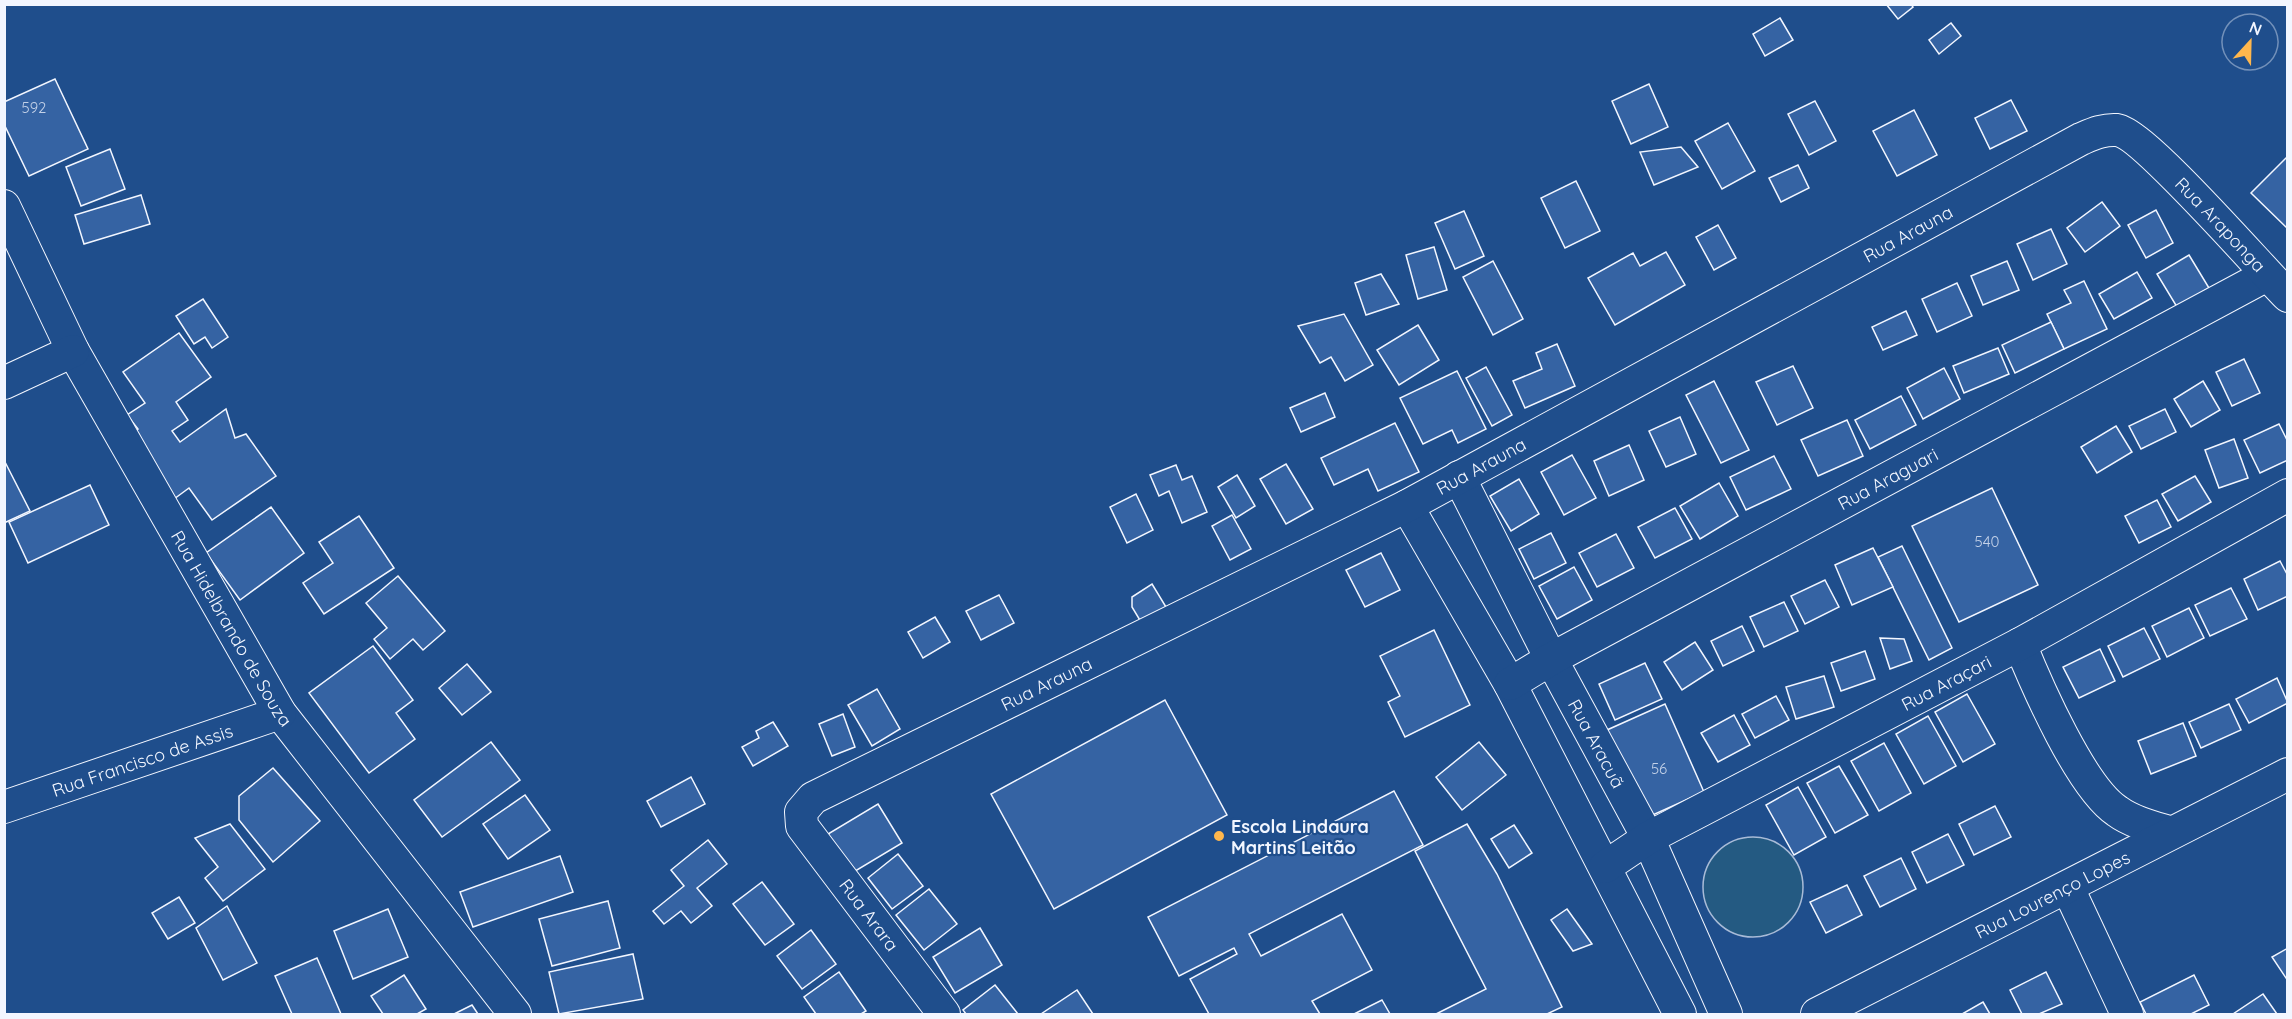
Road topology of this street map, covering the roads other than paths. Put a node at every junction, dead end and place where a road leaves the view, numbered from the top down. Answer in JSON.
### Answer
{"nodes":[{"id":1,"x":2154,"y":154,"type":"joint"},
{"id":2,"x":4,"y":206,"type":"edge"},
{"id":3,"x":2277,"y":285,"type":"edge"},
{"id":4,"x":73,"y":351,"type":"junction"},
{"id":5,"x":4,"y":383,"type":"edge"},
{"id":6,"x":1459,"y":477,"type":"junction"},
{"id":7,"x":2288,"y":495,"type":"edge"},
{"id":8,"x":1407,"y":506,"type":"junction"},
{"id":9,"x":2020,"y":644,"type":"junction"},
{"id":10,"x":1551,"y":659,"type":"junction"},
{"id":11,"x":1510,"y":684,"type":"junction"},
{"id":12,"x":280,"y":713,"type":"junction"},
{"id":13,"x":2288,"y":774,"type":"edge"},
{"id":14,"x":4,"y":807,"type":"edge"},
{"id":15,"x":801,"y":812,"type":"joint"},
{"id":16,"x":2169,"y":832,"type":"junction"},
{"id":17,"x":1648,"y":838,"type":"junction"},
{"id":18,"x":1605,"y":867,"type":"junction"},
{"id":19,"x":2068,"y":888,"type":"junction"},
{"id":20,"x":515,"y":1014,"type":"edge"},
{"id":21,"x":944,"y":1014,"type":"edge"},
{"id":22,"x":1680,"y":1014,"type":"edge"},
{"id":23,"x":1726,"y":1014,"type":"edge"},
{"id":24,"x":1817,"y":1014,"type":"edge"},
{"id":25,"x":2127,"y":1014,"type":"edge"}],
"edges":[{"from":1,"to":3,"type":"street","name":"Rua Araponga"},
{"from":1,"to":6,"type":"street","name":"Rua Arauna"},
{"from":2,"to":4,"type":"street","name":"Rua Hidelbrando de Souza"},
{"from":3,"to":10,"type":"street","name":"Rua Araguari"},
{"from":4,"to":5,"type":"street"},
{"from":4,"to":12,"type":"street","name":"Rua Hidelbrando de Souza"},
{"from":6,"to":8,"type":"street","name":"Rua Arauna"},
{"from":6,"to":10,"type":"street","name":"Rua Aracuã"},
{"from":7,"to":9,"type":"street","name":"Rua Araçari"},
{"from":8,"to":11,"type":"street"},
{"from":8,"to":15,"type":"street","name":"Rua Arauna"},
{"from":9,"to":16,"type":"street"},
{"from":9,"to":17,"type":"street","name":"Rua Araçari"},
{"from":10,"to":11,"type":"street","name":"Rua Araguari"},
{"from":10,"to":17,"type":"street","name":"Rua Aracuã"},
{"from":11,"to":18,"type":"street"},
{"from":12,"to":14,"type":"street","name":"Rua Francisco de Assis"},
{"from":12,"to":20,"type":"street","name":"Rua Hidelbrando de Souza"},
{"from":13,"to":16,"type":"street","name":"Rua Lourenço Lopes"},
{"from":15,"to":21,"type":"street","name":"Rua Arara"},
{"from":16,"to":19,"type":"street","name":"Rua Lourenço Lopes"},
{"from":17,"to":18,"type":"street","name":"Rua Araçari"},
{"from":17,"to":23,"type":"street","name":"Rua Aracuã"},
{"from":18,"to":22,"type":"street"},
{"from":19,"to":24,"type":"street","name":"Rua Lourenço Lopes"},
{"from":19,"to":25,"type":"street"}]}
